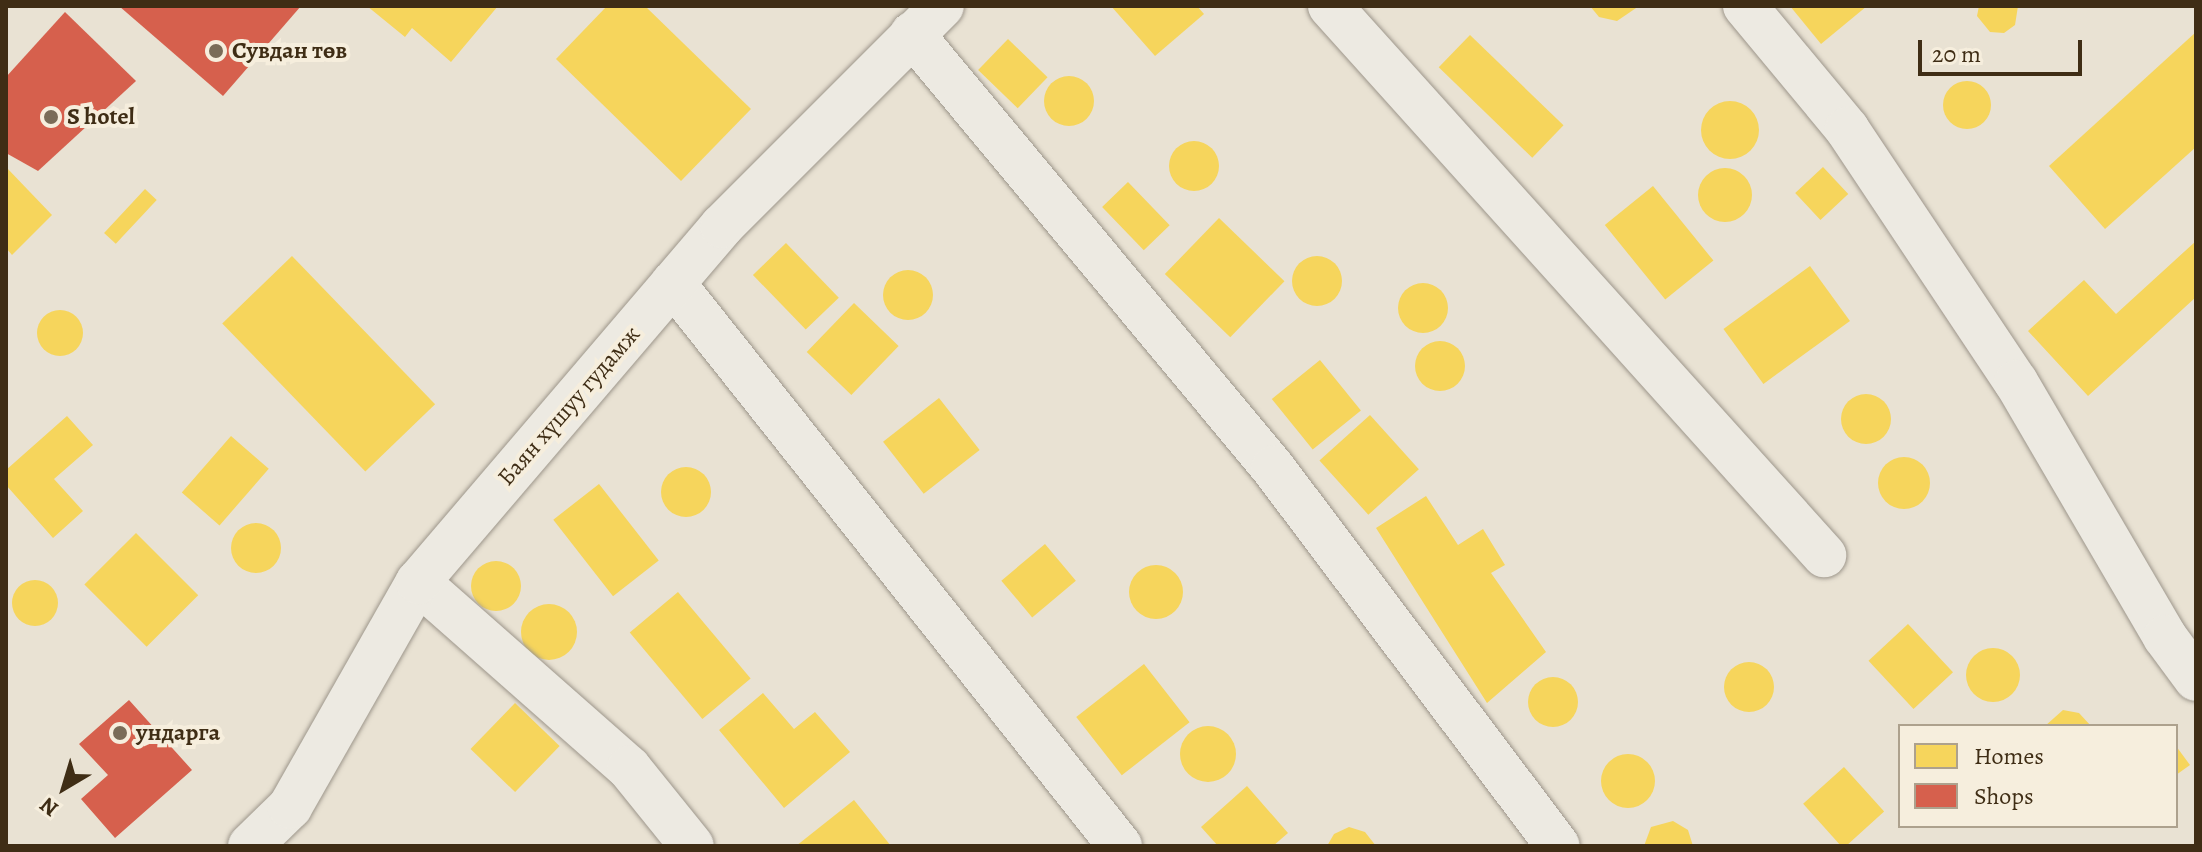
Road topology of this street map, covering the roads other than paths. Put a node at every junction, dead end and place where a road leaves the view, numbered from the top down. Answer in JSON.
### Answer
{"nodes":[{"id":1,"x":1330,"y":6,"type":"edge"},
{"id":2,"x":1745,"y":6,"type":"edge"},
{"id":3,"x":927,"y":20,"type":"edge"},
{"id":4,"x":673,"y":283,"type":"junction"},
{"id":5,"x":1824,"y":555,"type":"dead end"},
{"id":6,"x":418,"y":582,"type":"junction"},
{"id":7,"x":2196,"y":679,"type":"edge"},
{"id":8,"x":250,"y":846,"type":"edge"},
{"id":9,"x":692,"y":846,"type":"edge"},
{"id":10,"x":1120,"y":846,"type":"edge"},
{"id":11,"x":1558,"y":846,"type":"edge"}],
"edges":[{"from":1,"to":5,"type":"street"},
{"from":2,"to":7,"type":"street"},
{"from":3,"to":4,"type":"street","name":"Баян хүшуу гудамж"},
{"from":3,"to":11,"type":"street"},
{"from":4,"to":6,"type":"street","name":"Баян хүшуу гудамж"},
{"from":4,"to":10,"type":"street"},
{"from":6,"to":8,"type":"street","name":"Баян хүшуу гудамж"},
{"from":6,"to":9,"type":"street"}]}
